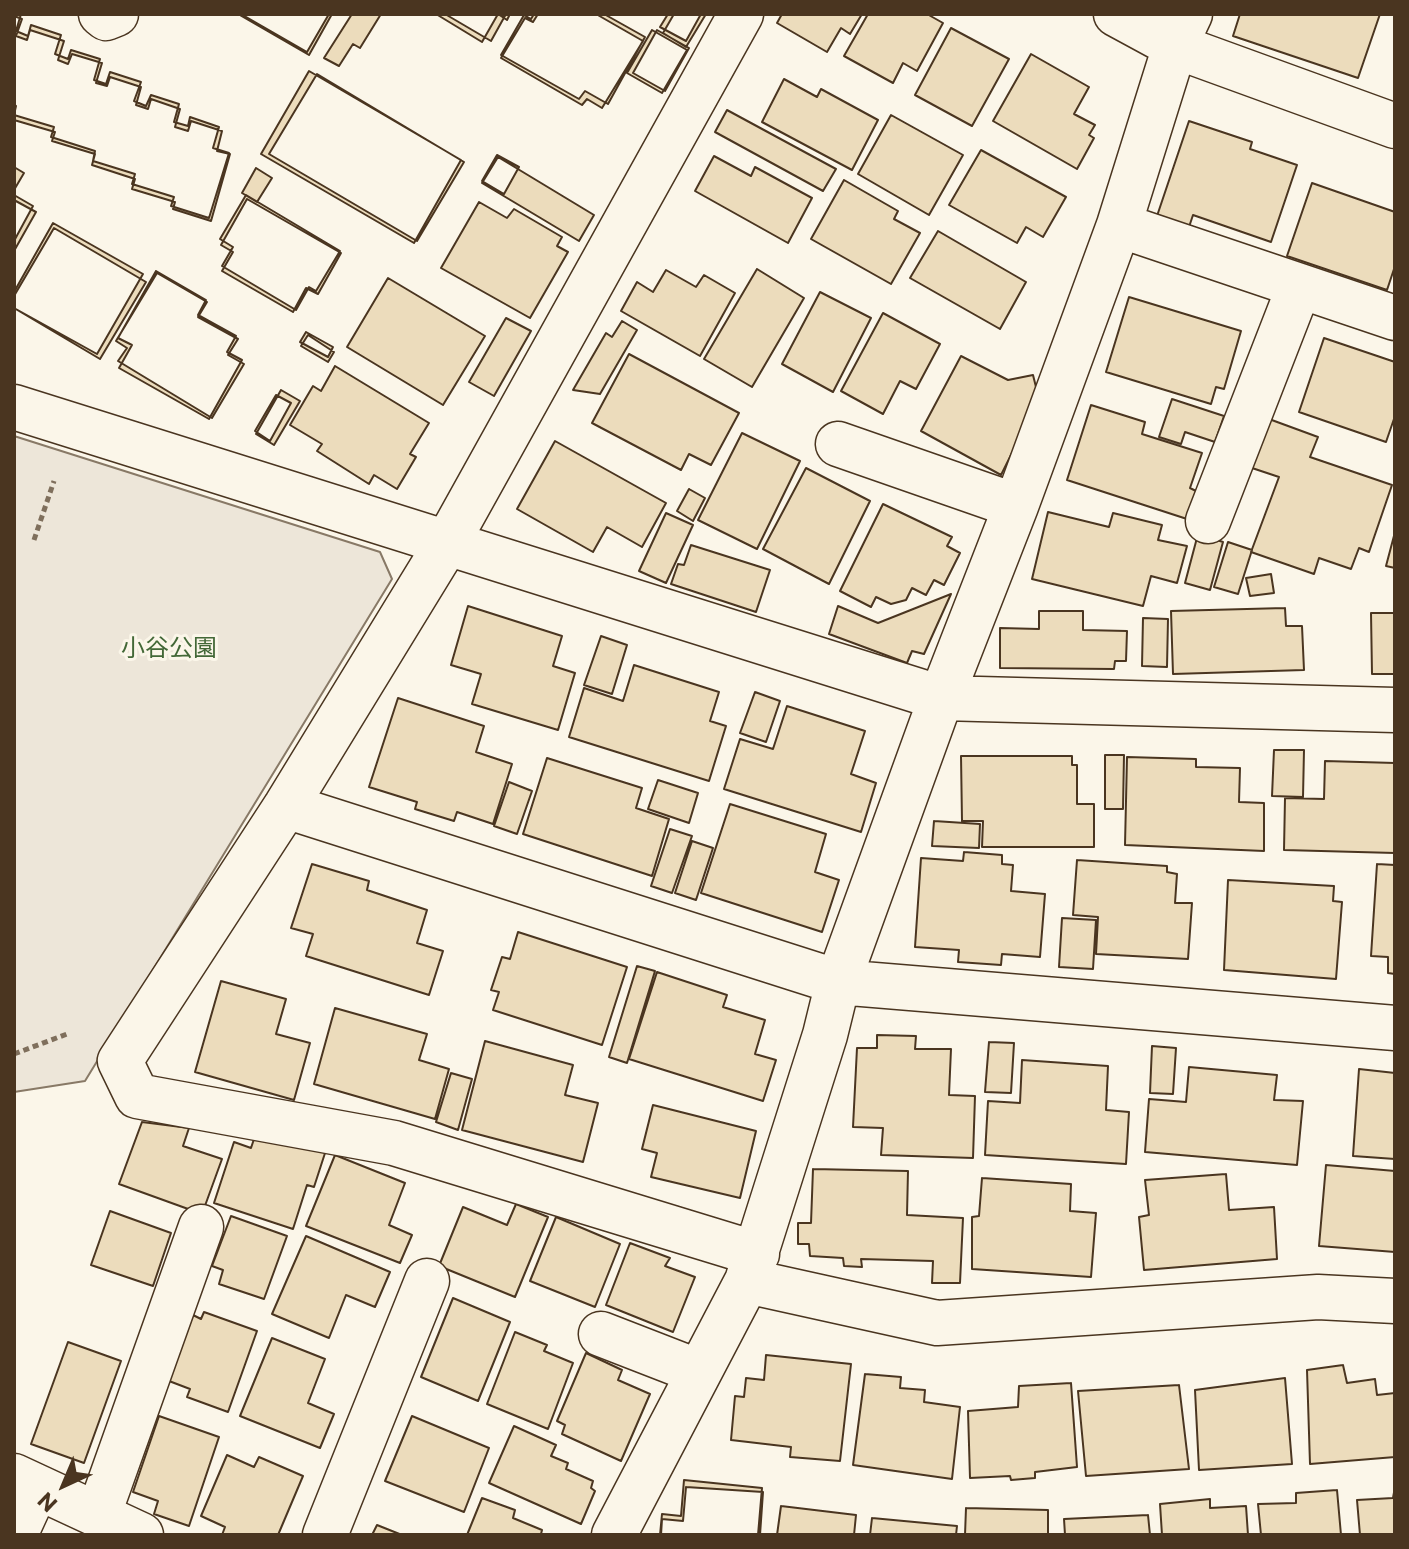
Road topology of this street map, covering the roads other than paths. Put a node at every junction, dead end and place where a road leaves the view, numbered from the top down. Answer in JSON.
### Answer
{"nodes":[{"id":1,"x":101,"y":14,"type":"edge"},
{"id":2,"x":116,"y":14,"type":"edge"},
{"id":3,"x":741,"y":14,"type":"edge"},
{"id":4,"x":1116,"y":14,"type":"edge"},
{"id":5,"x":1182,"y":30,"type":"edge"},
{"id":6,"x":1395,"y":126,"type":"edge"},
{"id":7,"x":1119,"y":225,"type":"junction"},
{"id":8,"x":1299,"y":287,"type":"junction"},
{"id":9,"x":1395,"y":318,"type":"edge"},
{"id":10,"x":14,"y":407,"type":"edge"},
{"id":11,"x":838,"y":444,"type":"dead end"},
{"id":12,"x":1016,"y":506,"type":"junction"},
{"id":13,"x":1208,"y":521,"type":"dead end"},
{"id":14,"x":447,"y":543,"type":"junction"},
{"id":15,"x":941,"y":698,"type":"junction"},
{"id":16,"x":1395,"y":710,"type":"edge"},
{"id":17,"x":286,"y":806,"type":"junction"},
{"id":18,"x":838,"y":982,"type":"junction"},
{"id":19,"x":1395,"y":1028,"type":"edge"},
{"id":20,"x":201,"y":1227,"type":"dead end"},
{"id":21,"x":752,"y":1267,"type":"junction"},
{"id":22,"x":427,"y":1281,"type":"dead end"},
{"id":23,"x":1395,"y":1301,"type":"edge"},
{"id":24,"x":601,"y":1334,"type":"dead end"},
{"id":25,"x":699,"y":1372,"type":"junction"},
{"id":26,"x":26,"y":1482,"type":"edge"},
{"id":27,"x":98,"y":1516,"type":"junction"},
{"id":28,"x":15,"y":1535,"type":"edge"},
{"id":29,"x":141,"y":1535,"type":"edge"},
{"id":30,"x":325,"y":1535,"type":"edge"},
{"id":31,"x":614,"y":1535,"type":"edge"}],
"edges":[{"from":1,"to":2,"type":"street"},
{"from":3,"to":14,"type":"street"},
{"from":4,"to":5,"type":"street"},
{"from":5,"to":6,"type":"street"},
{"from":5,"to":7,"type":"street"},
{"from":7,"to":8,"type":"street"},
{"from":7,"to":12,"type":"street"},
{"from":8,"to":9,"type":"street"},
{"from":8,"to":13,"type":"street"},
{"from":10,"to":14,"type":"street"},
{"from":11,"to":12,"type":"street"},
{"from":12,"to":15,"type":"street"},
{"from":14,"to":15,"type":"street"},
{"from":14,"to":17,"type":"street"},
{"from":15,"to":16,"type":"street"},
{"from":15,"to":18,"type":"street"},
{"from":17,"to":18,"type":"street"},
{"from":17,"to":21,"type":"street"},
{"from":18,"to":19,"type":"street"},
{"from":18,"to":21,"type":"street"},
{"from":20,"to":27,"type":"street"},
{"from":21,"to":23,"type":"street"},
{"from":21,"to":25,"type":"street"},
{"from":22,"to":30,"type":"street"},
{"from":24,"to":25,"type":"street"},
{"from":25,"to":31,"type":"street"},
{"from":26,"to":27,"type":"street"},
{"from":26,"to":28,"type":"street"},
{"from":27,"to":29,"type":"street"}]}
